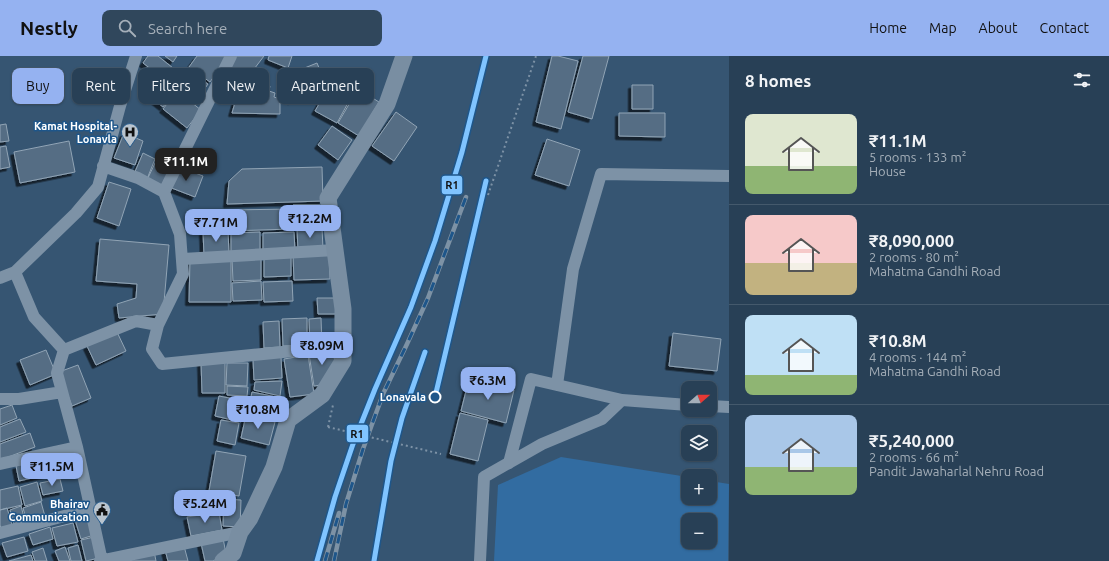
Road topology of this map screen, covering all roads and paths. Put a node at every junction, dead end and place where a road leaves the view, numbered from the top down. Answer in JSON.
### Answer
{"nodes":[{"id":1,"x":136,"y":56,"type":"edge"},
{"id":2,"x":231,"y":56,"type":"edge"},
{"id":3,"x":404,"y":56,"type":"edge"},
{"id":4,"x":536,"y":56,"type":"edge"},
{"id":5,"x":103,"y":166,"type":"junction"},
{"id":6,"x":729,"y":176,"type":"edge"},
{"id":7,"x":164,"y":192,"type":"junction"},
{"id":8,"x":488,"y":196,"type":"dead end"},
{"id":9,"x":335,"y":250,"type":"junction"},
{"id":10,"x":183,"y":259,"type":"junction"},
{"id":11,"x":15,"y":272,"type":"junction"},
{"id":12,"x":0,"y":278,"type":"edge"},
{"id":13,"x":158,"y":325,"type":"junction"},
{"id":14,"x":343,"y":346,"type":"junction"},
{"id":15,"x":64,"y":350,"type":"junction"},
{"id":16,"x":557,"y":385,"type":"junction"},
{"id":17,"x":62,"y":392,"type":"junction"},
{"id":18,"x":0,"y":399,"type":"edge"},
{"id":19,"x":334,"y":400,"type":"dead end"},
{"id":20,"x":622,"y":400,"type":"junction"},
{"id":21,"x":681,"y":404,"type":"edge"},
{"id":22,"x":717,"y":406,"type":"edge"},
{"id":23,"x":729,"y":407,"type":"edge"},
{"id":24,"x":77,"y":447,"type":"junction"},
{"id":25,"x":441,"y":454,"type":"dead end"},
{"id":26,"x":509,"y":463,"type":"junction"},
{"id":27,"x":0,"y":464,"type":"edge"},
{"id":28,"x":90,"y":509,"type":"junction"},
{"id":29,"x":240,"y":532,"type":"junction"},
{"id":30,"x":0,"y":533,"type":"edge"},
{"id":31,"x":101,"y":561,"type":"edge"},
{"id":32,"x":223,"y":561,"type":"edge"},
{"id":33,"x":480,"y":561,"type":"edge"}],
"edges":[{"from":1,"to":5,"type":"street"},
{"from":2,"to":7,"type":"street"},
{"from":3,"to":9,"type":"main road"},
{"from":4,"to":8,"type":"path"},
{"from":5,"to":7,"type":"street"},
{"from":5,"to":11,"type":"street"},
{"from":6,"to":16,"type":"street"},
{"from":7,"to":10,"type":"street"},
{"from":9,"to":10,"type":"street"},
{"from":9,"to":14,"type":"main road"},
{"from":10,"to":13,"type":"street"},
{"from":11,"to":12,"type":"street"},
{"from":11,"to":15,"type":"street"},
{"from":13,"to":14,"type":"street"},
{"from":13,"to":15,"type":"street"},
{"from":14,"to":29,"type":"main road"},
{"from":15,"to":17,"type":"street"},
{"from":16,"to":20,"type":"street"},
{"from":16,"to":26,"type":"street"},
{"from":17,"to":18,"type":"street"},
{"from":17,"to":24,"type":"street"},
{"from":19,"to":25,"type":"path","bridge":true},
{"from":20,"to":21,"type":"street"},
{"from":20,"to":26,"type":"street"},
{"from":22,"to":23,"type":"street"},
{"from":24,"to":27,"type":"street"},
{"from":24,"to":28,"type":"street"},
{"from":26,"to":33,"type":"street"},
{"from":28,"to":30,"type":"street"},
{"from":28,"to":31,"type":"street"},
{"from":29,"to":31,"type":"street"},
{"from":29,"to":32,"type":"main road"}]}
